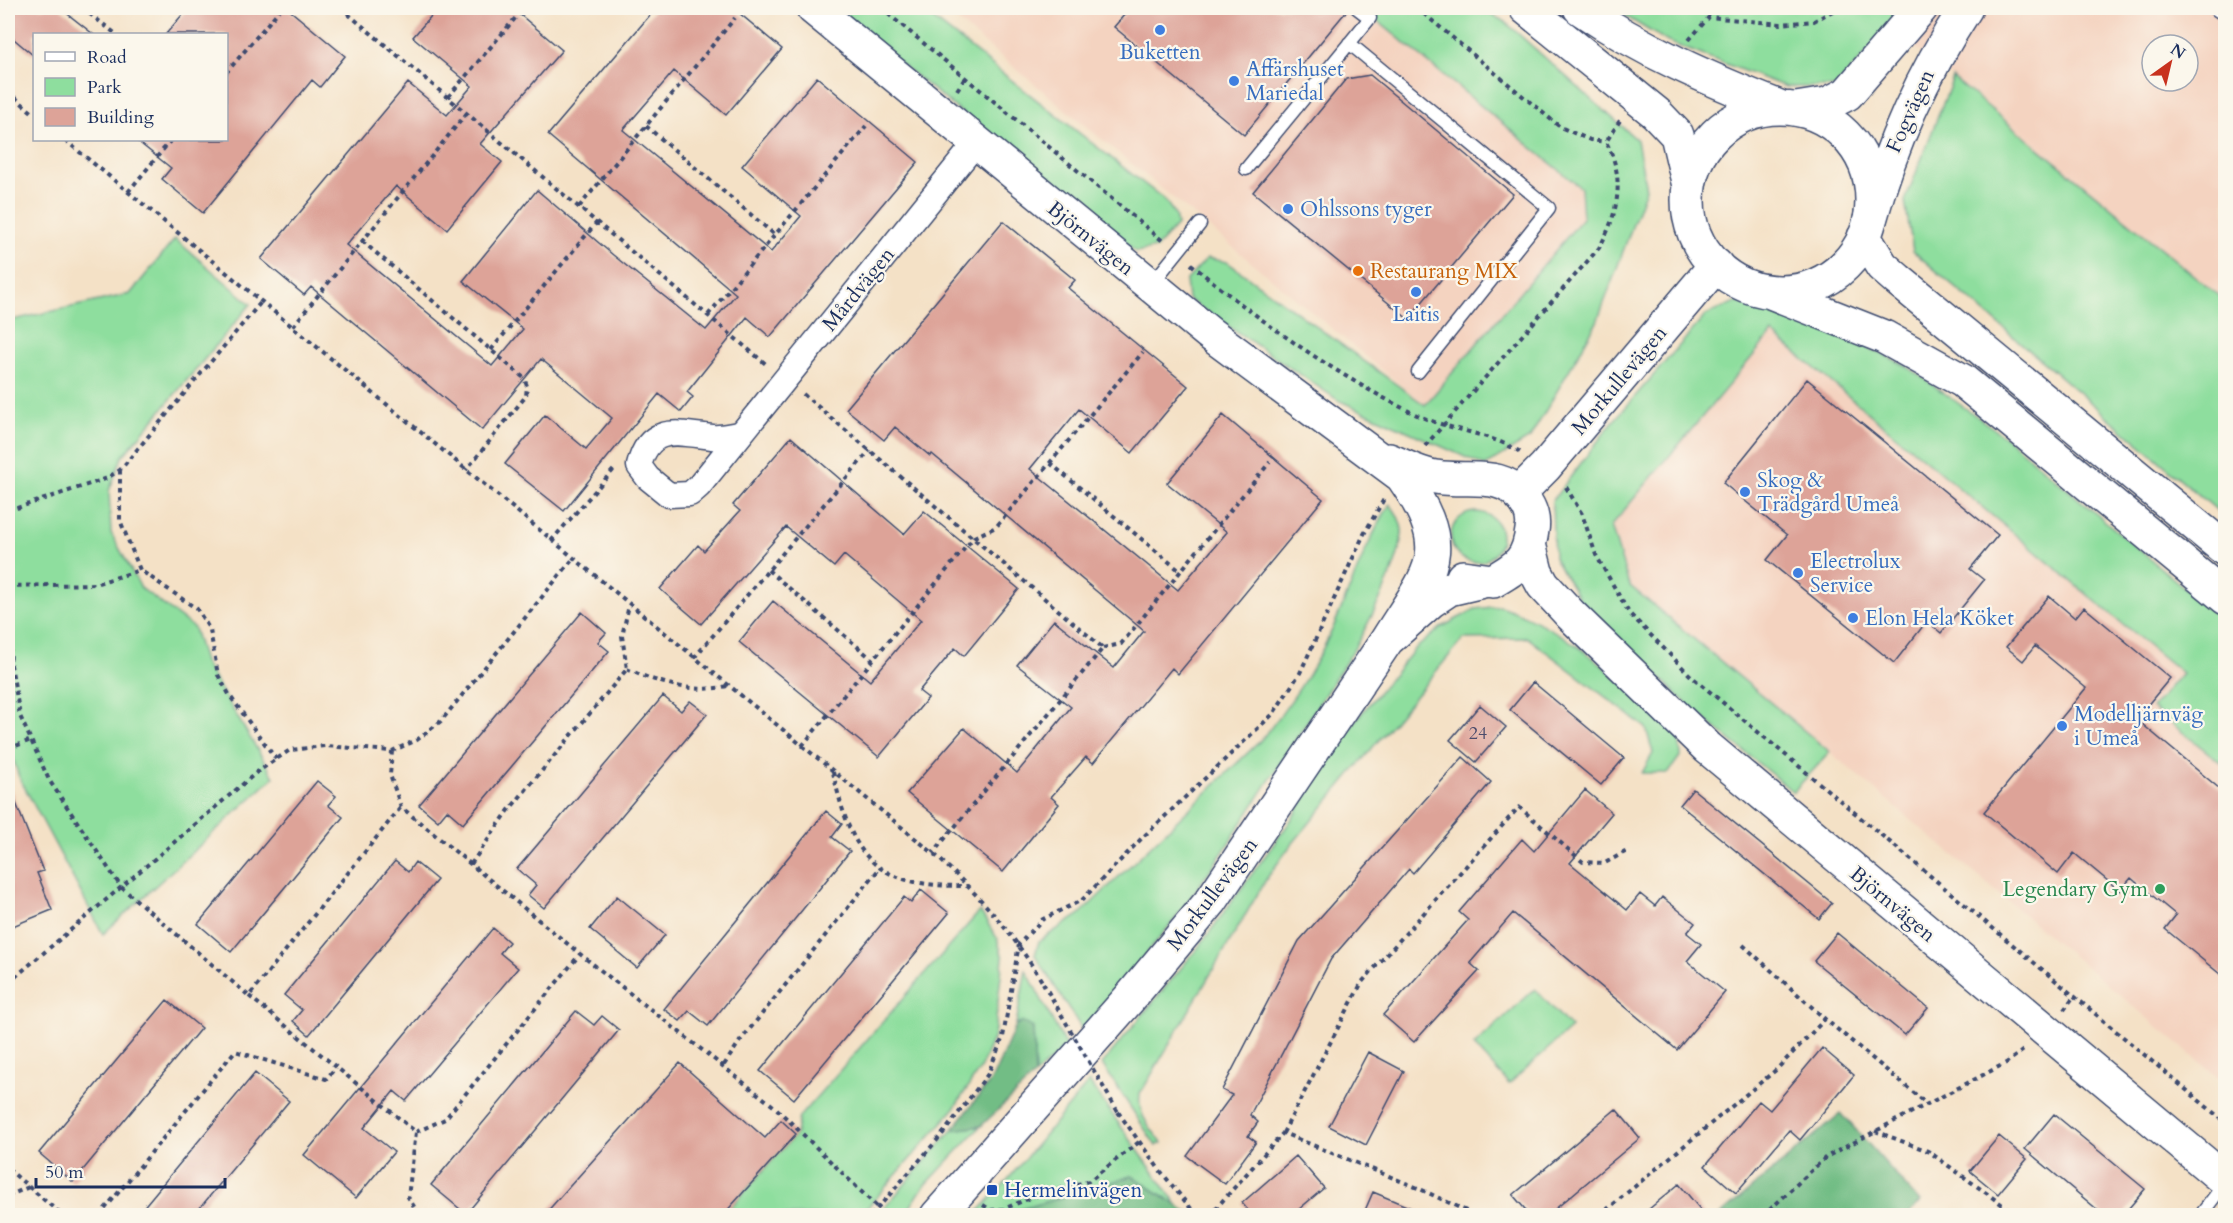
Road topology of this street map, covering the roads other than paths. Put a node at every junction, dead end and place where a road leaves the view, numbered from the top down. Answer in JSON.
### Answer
{"nodes":[{"id":1,"x":813,"y":8,"type":"edge"},
{"id":2,"x":1357,"y":8,"type":"edge"},
{"id":3,"x":1514,"y":8,"type":"edge"},
{"id":4,"x":1580,"y":8,"type":"edge"},
{"id":5,"x":1922,"y":8,"type":"edge"},
{"id":6,"x":1966,"y":8,"type":"edge"},
{"id":7,"x":2214,"y":8,"type":"edge"},
{"id":8,"x":1535,"y":15,"type":"edge"},
{"id":9,"x":2226,"y":16,"type":"edge"},
{"id":10,"x":1349,"y":43,"type":"junction"},
{"id":11,"x":1789,"y":109,"type":"junction"},
{"id":12,"x":976,"y":143,"type":"junction"},
{"id":13,"x":1246,"y":169,"type":"dead end"},
{"id":14,"x":1689,"y":186,"type":"junction"},
{"id":15,"x":1200,"y":224,"type":"dead end"},
{"id":16,"x":1867,"y":228,"type":"junction"},
{"id":17,"x":1716,"y":265,"type":"junction"},
{"id":18,"x":1150,"y":286,"type":"junction"},
{"id":19,"x":1766,"y":290,"type":"junction"},
{"id":20,"x":1418,"y":372,"type":"dead end"},
{"id":21,"x":740,"y":434,"type":"junction"},
{"id":22,"x":1396,"y":467,"type":"junction"},
{"id":23,"x":1463,"y":481,"type":"junction"},
{"id":24,"x":1519,"y":493,"type":"junction"},
{"id":25,"x":1432,"y":539,"type":"junction"},
{"id":26,"x":1530,"y":548,"type":"junction"},
{"id":27,"x":2226,"y":550,"type":"edge"},
{"id":28,"x":1488,"y":581,"type":"junction"},
{"id":29,"x":2226,"y":598,"type":"edge"},
{"id":30,"x":1571,"y":615,"type":"junction"},
{"id":31,"x":1388,"y":640,"type":"junction"},
{"id":32,"x":2226,"y":1182,"type":"edge"},
{"id":33,"x":2203,"y":1212,"type":"dead end"},
{"id":34,"x":937,"y":1215,"type":"edge"}],
"edges":[{"from":1,"to":12,"type":"main road","name":"Björnvägen"},
{"from":2,"to":10,"type":"lane"},
{"from":3,"to":8,"type":"lane"},
{"from":4,"to":11,"type":"main road"},
{"from":5,"to":11,"type":"main road"},
{"from":6,"to":16,"type":"main road","name":"Fogvägen"},
{"from":7,"to":9,"type":"lane"},
{"from":8,"to":14,"type":"main road"},
{"from":10,"to":13,"type":"lane"},
{"from":10,"to":20,"type":"lane"},
{"from":11,"to":14,"type":"main road"},
{"from":11,"to":16,"type":"main road"},
{"from":12,"to":18,"type":"main road","name":"Björnvägen"},
{"from":12,"to":21,"type":"street","name":"Mårdvägen"},
{"from":14,"to":17,"type":"main road"},
{"from":15,"to":18,"type":"lane"},
{"from":16,"to":19,"type":"main road"},
{"from":16,"to":27,"type":"main road"},
{"from":17,"to":19,"type":"main road"},
{"from":17,"to":24,"type":"main road","name":"Morkullevägen"},
{"from":18,"to":22,"type":"main road","name":"Björnvägen"},
{"from":19,"to":29,"type":"main road"},
{"from":21,"to":21,"type":"street","name":"Mårdvägen"},
{"from":22,"to":23,"type":"main road","name":"Björnvägen"},
{"from":22,"to":25,"type":"main road","name":"Björnvägen"},
{"from":23,"to":24,"type":"main road","name":"Björnvägen"},
{"from":23,"to":25,"type":"main road"},
{"from":24,"to":26,"type":"main road","name":"Björnvägen"},
{"from":25,"to":28,"type":"main road","name":"Björnvägen"},
{"from":25,"to":31,"type":"main road"},
{"from":26,"to":28,"type":"main road"},
{"from":26,"to":30,"type":"main road","name":"Björnvägen"},
{"from":28,"to":30,"type":"main road","name":"Björnvägen"},
{"from":28,"to":31,"type":"main road","name":"Morkullevägen"},
{"from":30,"to":32,"type":"main road","name":"Björnvägen"},
{"from":31,"to":34,"type":"main road","name":"Morkullevägen"},
{"from":32,"to":33,"type":"lane"}]}
